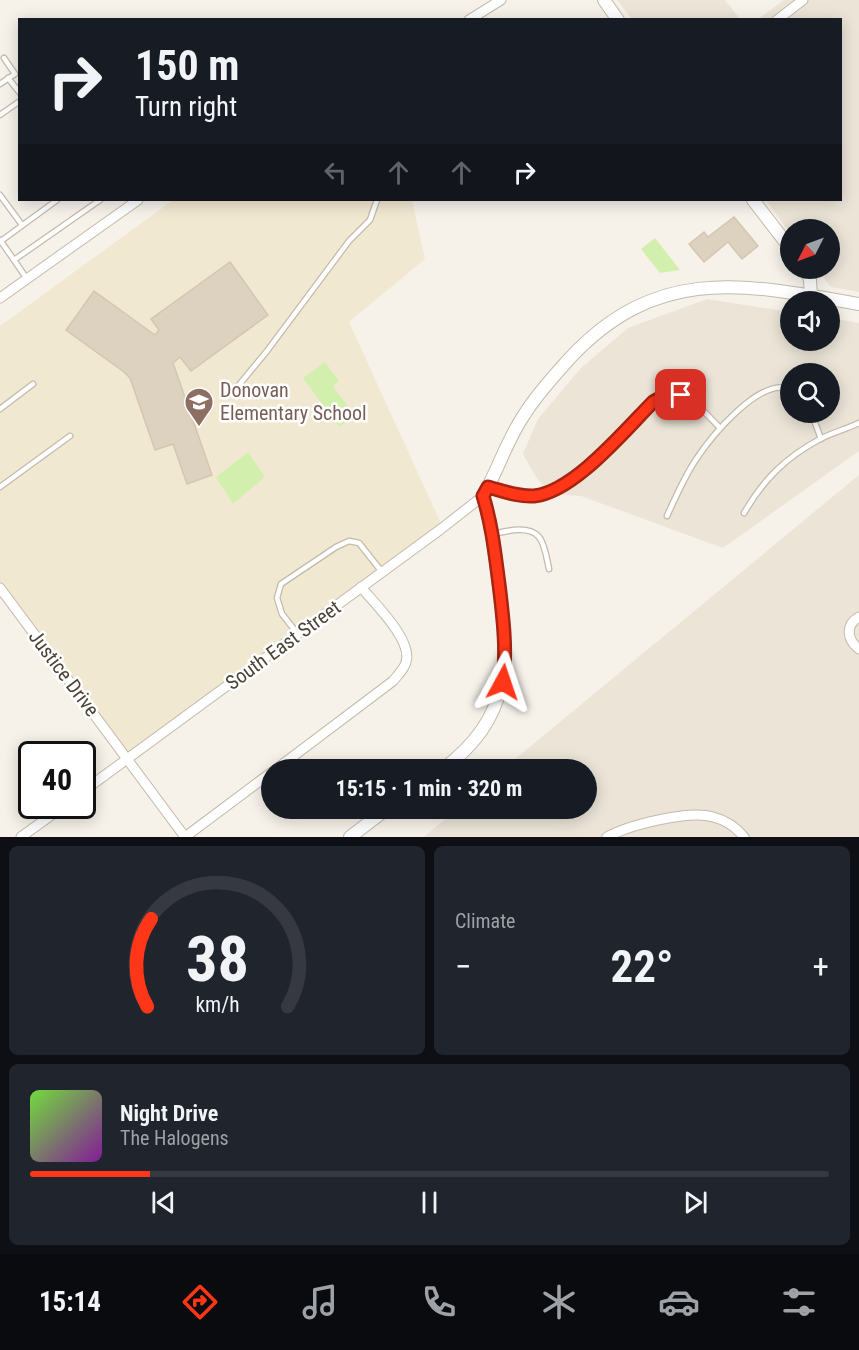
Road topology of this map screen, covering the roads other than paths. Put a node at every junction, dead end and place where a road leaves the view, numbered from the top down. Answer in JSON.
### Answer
{"nodes":[{"id":1,"x":501,"y":0,"type":"edge"},
{"id":2,"x":604,"y":0,"type":"edge"},
{"id":3,"x":803,"y":0,"type":"edge"},
{"id":4,"x":472,"y":18,"type":"edge"},
{"id":5,"x":617,"y":18,"type":"edge"},
{"id":6,"x":780,"y":18,"type":"edge"},
{"id":7,"x":4,"y":58,"type":"dead end"},
{"id":8,"x":8,"y":78,"type":"junction"},
{"id":9,"x":0,"y":84,"type":"edge"},
{"id":10,"x":18,"y":90,"type":"edge"},
{"id":11,"x":18,"y":102,"type":"edge"},
{"id":12,"x":0,"y":115,"type":"edge"},
{"id":13,"x":0,"y":195,"type":"edge"},
{"id":14,"x":56,"y":201,"type":"edge"},
{"id":15,"x":99,"y":201,"type":"edge"},
{"id":16,"x":137,"y":201,"type":"edge"},
{"id":17,"x":377,"y":201,"type":"edge"},
{"id":18,"x":754,"y":201,"type":"edge"},
{"id":19,"x":22,"y":225,"type":"junction"},
{"id":20,"x":780,"y":235,"type":"edge"},
{"id":21,"x":0,"y":240,"type":"edge"},
{"id":22,"x":14,"y":260,"type":"junction"},
{"id":23,"x":27,"y":279,"type":"junction"},
{"id":24,"x":780,"y":292,"type":"edge"},
{"id":25,"x":0,"y":298,"type":"edge"},
{"id":26,"x":840,"y":301,"type":"edge"},
{"id":27,"x":859,"y":304,"type":"edge"},
{"id":28,"x":33,"y":384,"type":"dead end"},
{"id":29,"x":780,"y":387,"type":"edge"},
{"id":30,"x":234,"y":391,"type":"dead end"},
{"id":31,"x":0,"y":409,"type":"edge"},
{"id":32,"x":815,"y":423,"type":"edge"},
{"id":33,"x":859,"y":423,"type":"edge"},
{"id":34,"x":720,"y":428,"type":"junction"},
{"id":35,"x":70,"y":436,"type":"dead end"},
{"id":36,"x":821,"y":439,"type":"junction"},
{"id":37,"x":0,"y":487,"type":"edge"},
{"id":38,"x":485,"y":492,"type":"junction"},
{"id":39,"x":744,"y":513,"type":"dead end"},
{"id":40,"x":667,"y":516,"type":"dead end"},
{"id":41,"x":493,"y":534,"type":"junction"},
{"id":42,"x":549,"y":569,"type":"dead end"},
{"id":43,"x":382,"y":572,"type":"junction"},
{"id":44,"x":361,"y":587,"type":"junction"},
{"id":45,"x":0,"y":588,"type":"edge"},
{"id":46,"x":859,"y":617,"type":"edge"},
{"id":47,"x":297,"y":634,"type":"junction"},
{"id":48,"x":859,"y":649,"type":"edge"},
{"id":49,"x":128,"y":759,"type":"junction"},
{"id":50,"x":289,"y":759,"type":"edge"},
{"id":51,"x":455,"y":759,"type":"edge"},
{"id":52,"x":261,"y":780,"type":"edge"},
{"id":53,"x":96,"y":782,"type":"edge"},
{"id":54,"x":46,"y":819,"type":"edge"},
{"id":55,"x":374,"y":819,"type":"edge"},
{"id":56,"x":21,"y":837,"type":"edge"},
{"id":57,"x":185,"y":837,"type":"edge"},
{"id":58,"x":350,"y":837,"type":"edge"},
{"id":59,"x":607,"y":837,"type":"edge"},
{"id":60,"x":744,"y":837,"type":"edge"}],
"edges":[{"from":1,"to":4,"type":"street"},
{"from":2,"to":5,"type":"street"},
{"from":3,"to":6,"type":"street"},
{"from":7,"to":8,"type":"lane"},
{"from":8,"to":9,"type":"lane"},
{"from":8,"to":10,"type":"lane"},
{"from":11,"to":12,"type":"lane"},
{"from":13,"to":19,"type":"lane"},
{"from":14,"to":19,"type":"lane"},
{"from":15,"to":22,"type":"lane"},
{"from":16,"to":23,"type":"street"},
{"from":17,"to":30,"type":"lane"},
{"from":18,"to":20,"type":"street"},
{"from":19,"to":21,"type":"lane"},
{"from":21,"to":22,"type":"lane"},
{"from":22,"to":23,"type":"lane"},
{"from":23,"to":25,"type":"street"},
{"from":24,"to":38,"type":"street"},
{"from":26,"to":27,"type":"street"},
{"from":28,"to":31,"type":"lane"},
{"from":29,"to":34,"type":"lane"},
{"from":32,"to":36,"type":"lane"},
{"from":33,"to":36,"type":"lane"},
{"from":34,"to":38,"type":"lane"},
{"from":34,"to":40,"type":"lane"},
{"from":35,"to":37,"type":"lane"},
{"from":36,"to":39,"type":"lane"},
{"from":38,"to":41,"type":"street"},
{"from":38,"to":43,"type":"street","name":"South East Street"},
{"from":41,"to":42,"type":"lane"},
{"from":41,"to":51,"type":"street"},
{"from":43,"to":44,"type":"street","name":"South East Street"},
{"from":43,"to":47,"type":"lane"},
{"from":44,"to":47,"type":"street","name":"South East Street"},
{"from":44,"to":50,"type":"street"},
{"from":45,"to":49,"type":"street","name":"Justice Drive"},
{"from":46,"to":48,"type":"street"},
{"from":47,"to":49,"type":"street","name":"South East Street"},
{"from":49,"to":53,"type":"street","name":"South East Street"},
{"from":49,"to":57,"type":"street","name":"Justice Drive"},
{"from":52,"to":57,"type":"street"},
{"from":54,"to":56,"type":"street"},
{"from":55,"to":58,"type":"street"},
{"from":59,"to":60,"type":"street"}]}
